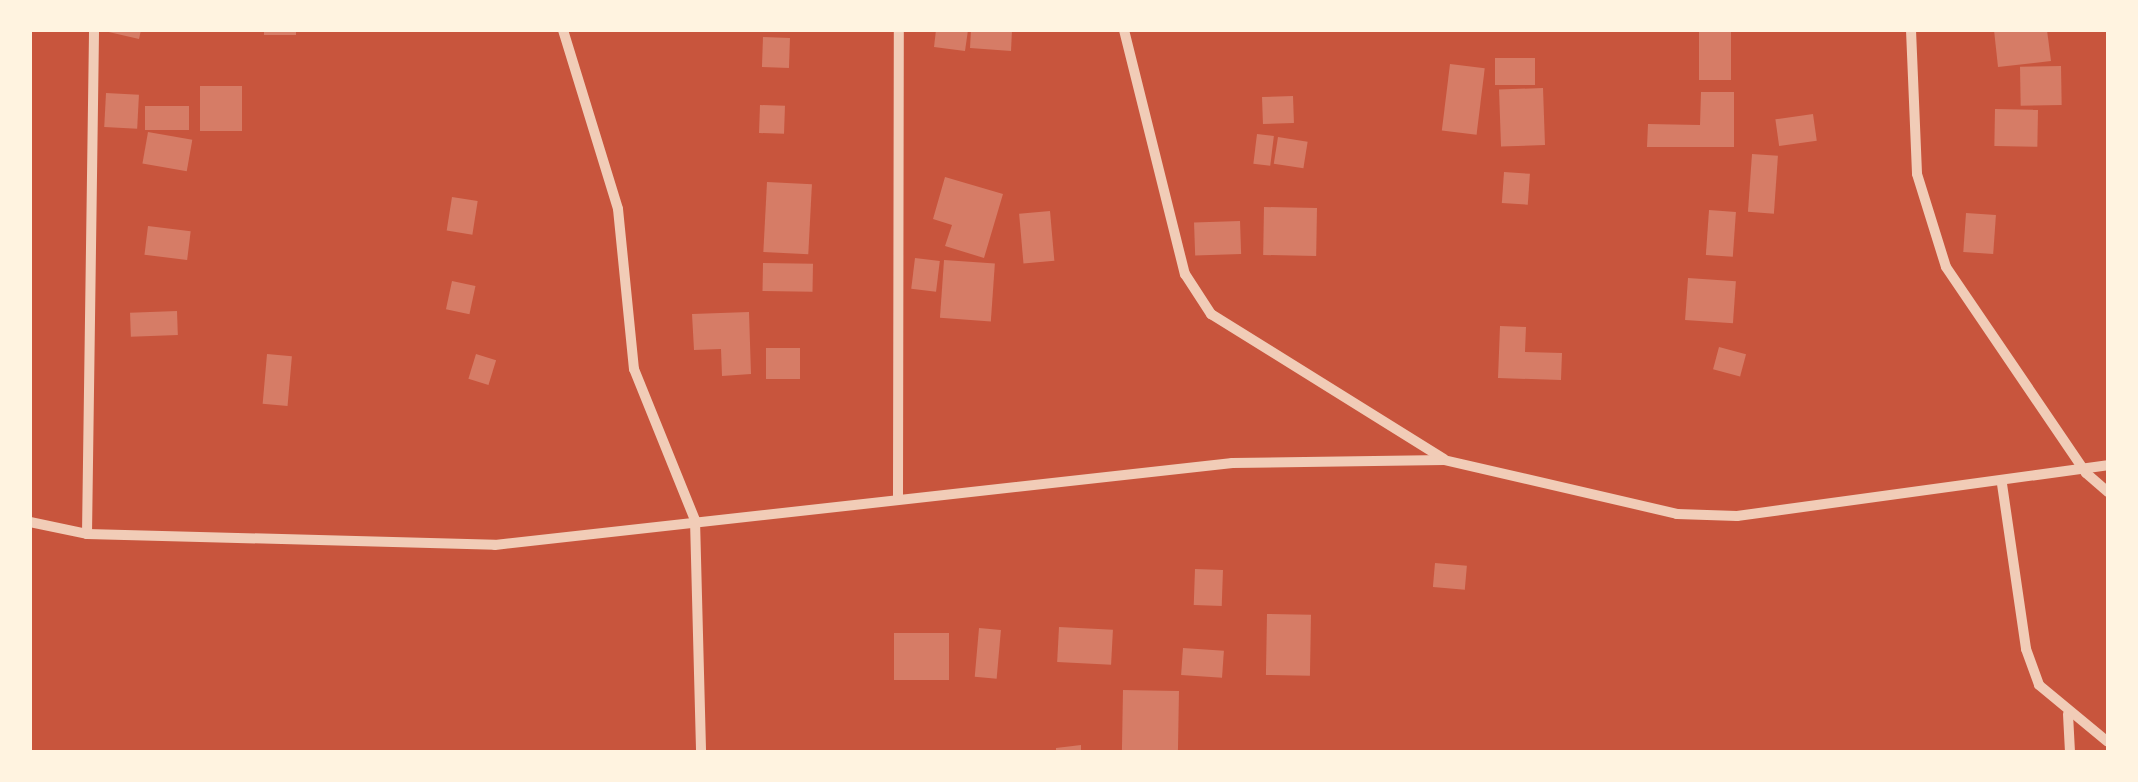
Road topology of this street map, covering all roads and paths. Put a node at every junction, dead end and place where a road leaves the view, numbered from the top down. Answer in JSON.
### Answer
{"nodes":[{"id":1,"x":94,"y":30,"type":"edge"},
{"id":2,"x":563,"y":30,"type":"edge"},
{"id":3,"x":900,"y":30,"type":"edge"},
{"id":4,"x":1124,"y":30,"type":"edge"},
{"id":5,"x":1911,"y":30,"type":"edge"},
{"id":6,"x":1444,"y":460,"type":"junction"},
{"id":7,"x":2108,"y":466,"type":"edge"},
{"id":8,"x":2086,"y":473,"type":"junction"},
{"id":9,"x":2002,"y":484,"type":"junction"},
{"id":10,"x":2108,"y":492,"type":"edge"},
{"id":11,"x":898,"y":498,"type":"junction"},
{"id":12,"x":695,"y":520,"type":"junction"},
{"id":13,"x":30,"y":522,"type":"edge"},
{"id":14,"x":87,"y":534,"type":"junction"},
{"id":15,"x":2068,"y":714,"type":"junction"},
{"id":16,"x":2108,"y":742,"type":"edge"},
{"id":17,"x":701,"y":752,"type":"edge"},
{"id":18,"x":2070,"y":752,"type":"edge"}],
"edges":[{"from":1,"to":14,"type":"street"},
{"from":2,"to":12,"type":"street"},
{"from":3,"to":11,"type":"street"},
{"from":4,"to":6,"type":"street"},
{"from":5,"to":8,"type":"street"},
{"from":6,"to":9,"type":"street"},
{"from":6,"to":11,"type":"street"},
{"from":7,"to":8,"type":"street"},
{"from":8,"to":9,"type":"street"},
{"from":8,"to":10,"type":"street"},
{"from":9,"to":15,"type":"street"},
{"from":11,"to":12,"type":"street"},
{"from":12,"to":14,"type":"street"},
{"from":12,"to":17,"type":"street"},
{"from":13,"to":14,"type":"street"},
{"from":15,"to":16,"type":"street"},
{"from":15,"to":18,"type":"street"}]}
